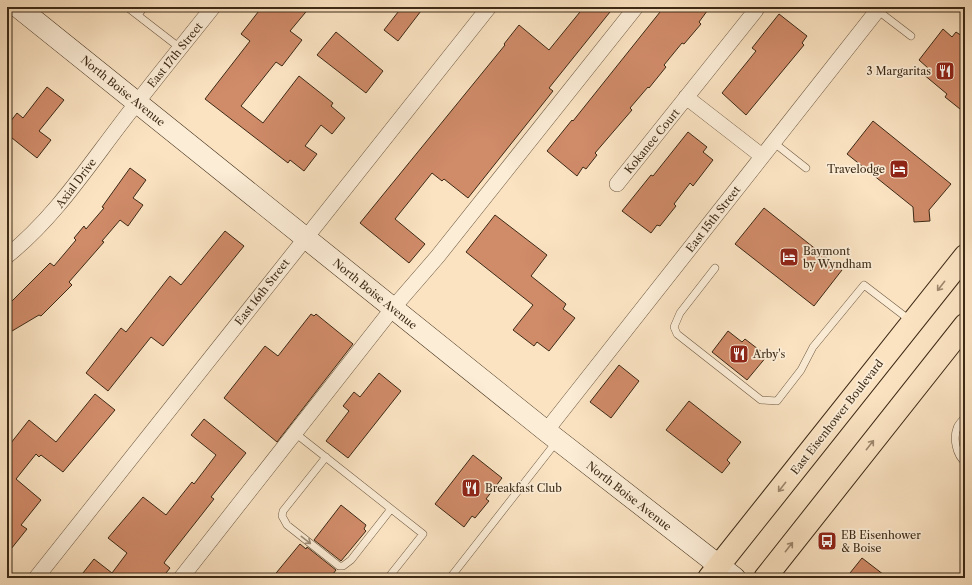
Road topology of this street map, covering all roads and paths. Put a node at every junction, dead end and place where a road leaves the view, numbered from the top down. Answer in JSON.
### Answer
{"nodes":[{"id":1,"x":18,"y":7,"type":"edge"},
{"id":2,"x":127,"y":7,"type":"edge"},
{"id":3,"x":144,"y":7,"type":"edge"},
{"id":4,"x":213,"y":7,"type":"edge"},
{"id":5,"x":489,"y":7,"type":"edge"},
{"id":6,"x":636,"y":7,"type":"edge"},
{"id":7,"x":879,"y":9,"type":"edge"},
{"id":8,"x":756,"y":10,"type":"dead end"},
{"id":9,"x":138,"y":15,"type":"junction"},
{"id":10,"x":911,"y":36,"type":"dead end"},
{"id":11,"x":180,"y":48,"type":"junction"},
{"id":12,"x":686,"y":97,"type":"junction"},
{"id":13,"x":136,"y":103,"type":"junction"},
{"id":14,"x":773,"y":142,"type":"junction"},
{"id":15,"x":762,"y":156,"type":"junction"},
{"id":16,"x":806,"y":168,"type":"dead end"},
{"id":17,"x":617,"y":184,"type":"dead end"},
{"id":18,"x":305,"y":238,"type":"junction"},
{"id":19,"x":7,"y":256,"type":"edge"},
{"id":20,"x":965,"y":256,"type":"edge"},
{"id":21,"x":715,"y":268,"type":"dead end"},
{"id":22,"x":393,"y":308,"type":"junction"},
{"id":23,"x":912,"y":322,"type":"junction"},
{"id":24,"x":965,"y":325,"type":"edge"},
{"id":25,"x":965,"y":417,"type":"edge"},
{"id":26,"x":296,"y":432,"type":"junction"},
{"id":27,"x":552,"y":436,"type":"junction"},
{"id":28,"x":326,"y":457,"type":"junction"},
{"id":29,"x":965,"y":462,"type":"edge"},
{"id":30,"x":391,"y":509,"type":"junction"},
{"id":31,"x":721,"y":574,"type":"edge"},
{"id":32,"x":36,"y":578,"type":"edge"},
{"id":33,"x":181,"y":578,"type":"edge"},
{"id":34,"x":388,"y":578,"type":"edge"},
{"id":35,"x":450,"y":578,"type":"edge"},
{"id":36,"x":765,"y":578,"type":"edge"}],
"edges":[{"from":1,"to":13,"type":"street","name":"North Boise Avenue"},
{"from":2,"to":9,"type":"lane"},
{"from":3,"to":9,"type":"lane"},
{"from":4,"to":11,"type":"street","name":"East 17th Street"},
{"from":5,"to":18,"type":"street","name":"East 16th Street"},
{"from":6,"to":22,"type":"street"},
{"from":7,"to":10,"type":"lane"},
{"from":7,"to":14,"type":"street","name":"East 15th Street"},
{"from":8,"to":12,"type":"street","name":"Kokanee Court"},
{"from":9,"to":11,"type":"lane"},
{"from":11,"to":13,"type":"street","name":"East 17th Street"},
{"from":12,"to":15,"type":"street","name":"Kokanee Court"},
{"from":12,"to":17,"type":"street","name":"Kokanee Court"},
{"from":13,"to":18,"type":"street","name":"North Boise Avenue"},
{"from":13,"to":19,"type":"street","name":"Axial Drive"},
{"from":14,"to":15,"type":"street","name":"East 15th Street"},
{"from":14,"to":16,"type":"lane"},
{"from":15,"to":27,"type":"street","name":"East 15th Street"},
{"from":18,"to":22,"type":"street","name":"North Boise Avenue"},
{"from":18,"to":32,"type":"street","name":"East 16th Street"},
{"from":20,"to":23,"type":"highway","name":"East Eisenhower Boulevard","one_way":true},
{"from":21,"to":23,"type":"lane"},
{"from":22,"to":26,"type":"street"},
{"from":22,"to":27,"type":"street","name":"North Boise Avenue"},
{"from":23,"to":31,"type":"highway","name":"East Eisenhower Boulevard","one_way":true},
{"from":36,"to":24,"type":"highway","one_way":true},
{"from":25,"to":29,"type":"lane"},
{"from":26,"to":28,"type":"lane"},
{"from":26,"to":33,"type":"street"},
{"from":27,"to":31,"type":"street","name":"North Boise Avenue"},
{"from":27,"to":35,"type":"lane"},
{"from":28,"to":30,"type":"lane"},
{"from":28,"to":30,"type":"lane","one_way":true},
{"from":30,"to":34,"type":"lane"}]}
